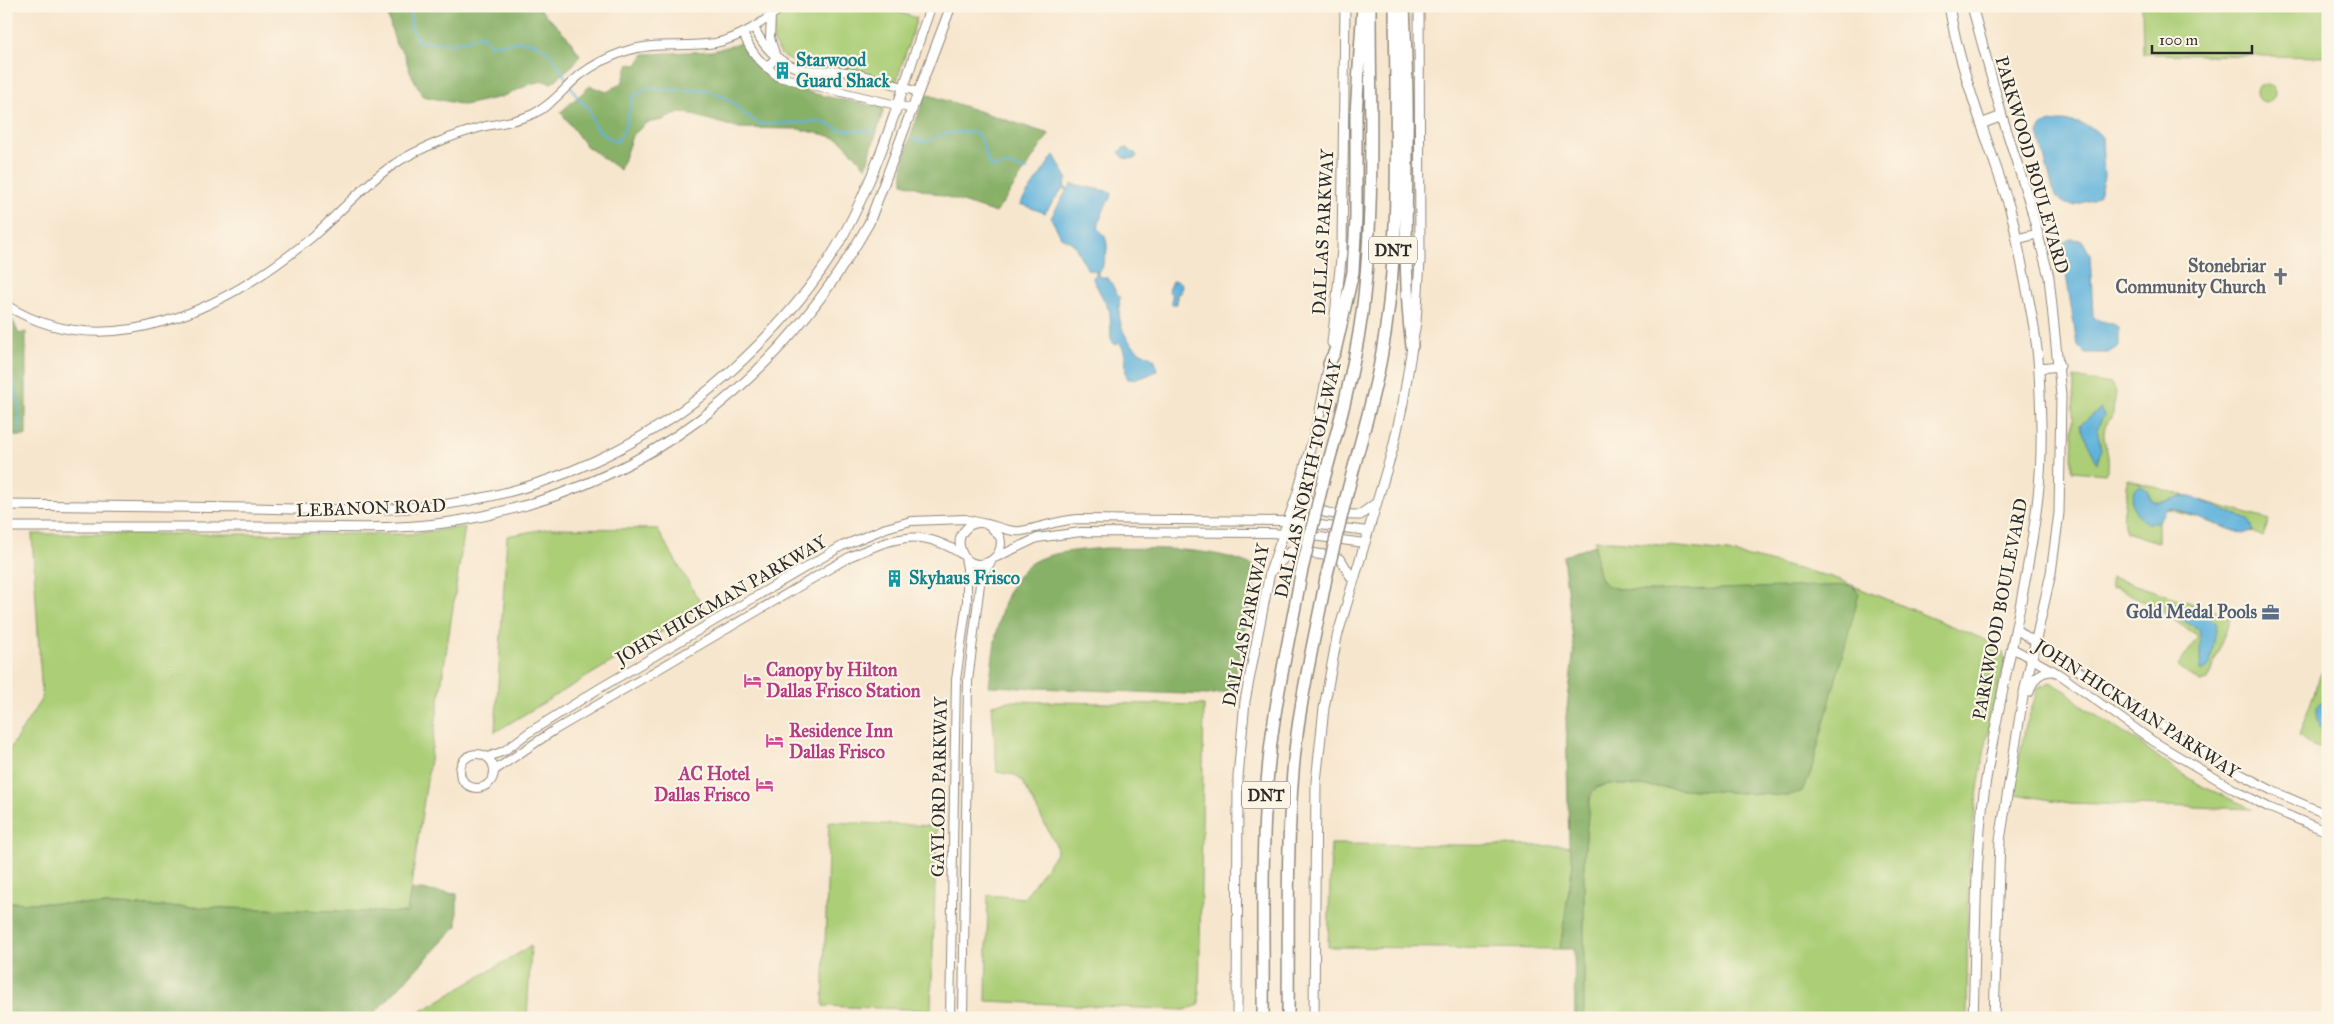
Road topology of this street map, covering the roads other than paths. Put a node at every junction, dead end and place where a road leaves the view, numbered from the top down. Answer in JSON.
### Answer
{"nodes":[{"id":1,"x":784,"y":6,"type":"edge"},
{"id":2,"x":931,"y":6,"type":"edge"},
{"id":3,"x":951,"y":6,"type":"edge"},
{"id":4,"x":1345,"y":6,"type":"edge"},
{"id":5,"x":1363,"y":6,"type":"edge"},
{"id":6,"x":1370,"y":6,"type":"edge"},
{"id":7,"x":1395,"y":6,"type":"edge"},
{"id":8,"x":1404,"y":6,"type":"edge"},
{"id":9,"x":1419,"y":6,"type":"edge"},
{"id":10,"x":1949,"y":6,"type":"edge"},
{"id":11,"x":1972,"y":6,"type":"edge"},
{"id":12,"x":771,"y":16,"type":"junction"},
{"id":13,"x":754,"y":28,"type":"junction"},
{"id":14,"x":743,"y":33,"type":"junction"},
{"id":15,"x":776,"y":56,"type":"junction"},
{"id":16,"x":767,"y":68,"type":"junction"},
{"id":17,"x":801,"y":68,"type":"junction"},
{"id":18,"x":797,"y":83,"type":"junction"},
{"id":19,"x":902,"y":88,"type":"junction"},
{"id":20,"x":918,"y":92,"type":"junction"},
{"id":21,"x":896,"y":104,"type":"junction"},
{"id":22,"x":913,"y":108,"type":"junction"},
{"id":23,"x":2002,"y":116,"type":"junction"},
{"id":24,"x":1981,"y":124,"type":"junction"},
{"id":25,"x":855,"y":213,"type":"junction"},
{"id":26,"x":870,"y":223,"type":"junction"},
{"id":27,"x":2037,"y":234,"type":"junction"},
{"id":28,"x":2016,"y":239,"type":"junction"},
{"id":29,"x":6,"y":305,"type":"edge"},
{"id":30,"x":762,"y":342,"type":"junction"},
{"id":31,"x":1412,"y":346,"type":"junction"},
{"id":32,"x":774,"y":353,"type":"junction"},
{"id":33,"x":1329,"y":364,"type":"junction"},
{"id":34,"x":2060,"y":366,"type":"junction"},
{"id":35,"x":2039,"y":368,"type":"junction"},
{"id":36,"x":1301,"y":480,"type":"junction"},
{"id":37,"x":1376,"y":502,"type":"junction"},
{"id":38,"x":6,"y":506,"type":"edge"},
{"id":39,"x":1140,"y":519,"type":"junction"},
{"id":40,"x":1287,"y":521,"type":"junction"},
{"id":41,"x":987,"y":524,"type":"junction"},
{"id":42,"x":6,"y":526,"type":"edge"},
{"id":43,"x":1368,"y":531,"type":"junction"},
{"id":44,"x":1140,"y":532,"type":"junction"},
{"id":45,"x":1282,"y":534,"type":"junction"},
{"id":46,"x":1364,"y":543,"type":"junction"},
{"id":47,"x":964,"y":556,"type":"junction"},
{"id":48,"x":993,"y":560,"type":"junction"},
{"id":49,"x":1270,"y":572,"type":"junction"},
{"id":50,"x":1353,"y":580,"type":"junction"},
{"id":51,"x":2016,"y":630,"type":"junction"},
{"id":52,"x":2035,"y":641,"type":"junction"},
{"id":53,"x":2012,"y":648,"type":"junction"},
{"id":54,"x":2032,"y":658,"type":"junction"},
{"id":55,"x":958,"y":662,"type":"junction"},
{"id":56,"x":970,"y":663,"type":"junction"},
{"id":57,"x":2053,"y":671,"type":"junction"},
{"id":58,"x":2021,"y":711,"type":"junction"},
{"id":59,"x":488,"y":757,"type":"junction"},
{"id":60,"x":494,"y":770,"type":"junction"},
{"id":61,"x":953,"y":795,"type":"junction"},
{"id":62,"x":966,"y":795,"type":"junction"},
{"id":63,"x":2328,"y":815,"type":"edge"},
{"id":64,"x":2328,"y":832,"type":"edge"},
{"id":65,"x":950,"y":1018,"type":"edge"},
{"id":66,"x":962,"y":1018,"type":"edge"},
{"id":67,"x":1237,"y":1018,"type":"edge"},
{"id":68,"x":1263,"y":1018,"type":"edge"},
{"id":69,"x":1288,"y":1018,"type":"edge"},
{"id":70,"x":1314,"y":1018,"type":"edge"},
{"id":71,"x":1974,"y":1018,"type":"edge"},
{"id":72,"x":1994,"y":1018,"type":"edge"}],
"edges":[{"from":1,"to":12,"type":"street"},
{"from":2,"to":19,"type":"main road","name":"LEBANON ROAD"},
{"from":3,"to":20,"type":"main road","name":"LEBANON ROAD"},
{"from":4,"to":33,"type":"main road","name":"DALLAS PARKWAY"},
{"from":5,"to":33,"type":"highway"},
{"from":6,"to":68,"type":"highway","name":"DALLAS NORTH TOLLWAY","number":"DNT","bridge":true},
{"from":7,"to":69,"type":"highway","number":"DNT","bridge":true},
{"from":8,"to":31,"type":"highway"},
{"from":9,"to":31,"type":"main road"},
{"from":10,"to":24,"type":"main road","name":"PARKWOOD BOULEVARD"},
{"from":11,"to":23,"type":"main road","name":"PARKWOOD BOULEVARD"},
{"from":12,"to":13,"type":"street"},
{"from":12,"to":15,"type":"street"},
{"from":13,"to":14,"type":"street"},
{"from":13,"to":15,"type":"street"},
{"from":14,"to":16,"type":"street"},
{"from":14,"to":29,"type":"street"},
{"from":15,"to":16,"type":"street"},
{"from":15,"to":17,"type":"street"},
{"from":16,"to":18,"type":"street"},
{"from":17,"to":18,"type":"street"},
{"from":17,"to":19,"type":"street"},
{"from":18,"to":21,"type":"street"},
{"from":19,"to":20,"type":"street"},
{"from":19,"to":21,"type":"main road","name":"LEBANON ROAD"},
{"from":20,"to":22,"type":"main road","name":"LEBANON ROAD"},
{"from":21,"to":22,"type":"street"},
{"from":21,"to":25,"type":"main road","name":"LEBANON ROAD"},
{"from":22,"to":26,"type":"main road","name":"LEBANON ROAD"},
{"from":23,"to":24,"type":"main road"},
{"from":23,"to":27,"type":"main road","name":"PARKWOOD BOULEVARD"},
{"from":24,"to":28,"type":"main road","name":"PARKWOOD BOULEVARD"},
{"from":25,"to":26,"type":"main road"},
{"from":25,"to":30,"type":"main road","name":"LEBANON ROAD"},
{"from":26,"to":32,"type":"main road","name":"LEBANON ROAD"},
{"from":27,"to":28,"type":"main road"},
{"from":27,"to":34,"type":"main road","name":"PARKWOOD BOULEVARD"},
{"from":28,"to":35,"type":"main road","name":"PARKWOOD BOULEVARD"},
{"from":30,"to":32,"type":"main road"},
{"from":30,"to":38,"type":"main road","name":"LEBANON ROAD"},
{"from":31,"to":37,"type":"main road"},
{"from":32,"to":42,"type":"main road","name":"LEBANON ROAD"},
{"from":33,"to":36,"type":"main road","name":"DALLAS PARKWAY"},
{"from":34,"to":35,"type":"main road"},
{"from":34,"to":52,"type":"main road","name":"PARKWOOD BOULEVARD"},
{"from":35,"to":51,"type":"main road","name":"PARKWOOD BOULEVARD"},
{"from":36,"to":37,"type":"main road"},
{"from":36,"to":40,"type":"main road","name":"DALLAS PARKWAY"},
{"from":37,"to":43,"type":"main road"},
{"from":39,"to":40,"type":"street","name":"JOHN HICKMAN PARKWAY"},
{"from":39,"to":41,"type":"street","name":"JOHN HICKMAN PARKWAY"},
{"from":39,"to":44,"type":"street"},
{"from":40,"to":43,"type":"street","name":"JOHN HICKMAN PARKWAY"},
{"from":40,"to":45,"type":"main road","name":"DALLAS PARKWAY"},
{"from":41,"to":47,"type":"street"},
{"from":41,"to":48,"type":"street"},
{"from":41,"to":59,"type":"street","name":"JOHN HICKMAN PARKWAY"},
{"from":43,"to":46,"type":"main road"},
{"from":44,"to":45,"type":"street"},
{"from":44,"to":48,"type":"street"},
{"from":45,"to":46,"type":"street"},
{"from":45,"to":49,"type":"main road","name":"DALLAS PARKWAY"},
{"from":46,"to":50,"type":"main road"},
{"from":47,"to":48,"type":"street"},
{"from":47,"to":55,"type":"street","name":"GAYLORD PARKWAY"},
{"from":47,"to":60,"type":"street","name":"JOHN HICKMAN PARKWAY"},
{"from":48,"to":56,"type":"street","name":"GAYLORD PARKWAY"},
{"from":49,"to":50,"type":"main road"},
{"from":49,"to":67,"type":"main road","name":"DALLAS PARKWAY"},
{"from":50,"to":70,"type":"main road"},
{"from":51,"to":52,"type":"street","name":"JOHN HICKMAN PARKWAY"},
{"from":51,"to":53,"type":"main road","name":"PARKWOOD BOULEVARD"},
{"from":52,"to":54,"type":"main road","name":"PARKWOOD BOULEVARD"},
{"from":52,"to":63,"type":"street","name":"JOHN HICKMAN PARKWAY"},
{"from":53,"to":54,"type":"street","name":"JOHN HICKMAN PARKWAY"},
{"from":53,"to":71,"type":"main road","name":"PARKWOOD BOULEVARD"},
{"from":54,"to":57,"type":"street","name":"JOHN HICKMAN PARKWAY"},
{"from":54,"to":58,"type":"main road","name":"PARKWOOD BOULEVARD"},
{"from":55,"to":56,"type":"street"},
{"from":55,"to":61,"type":"street","name":"GAYLORD PARKWAY"},
{"from":56,"to":62,"type":"street","name":"GAYLORD PARKWAY"},
{"from":57,"to":58,"type":"main road"},
{"from":57,"to":64,"type":"street","name":"JOHN HICKMAN PARKWAY"},
{"from":58,"to":72,"type":"main road","name":"PARKWOOD BOULEVARD"},
{"from":59,"to":60,"type":"street"},
{"from":59,"to":60,"type":"street"},
{"from":61,"to":62,"type":"street"},
{"from":61,"to":65,"type":"street","name":"GAYLORD PARKWAY"},
{"from":62,"to":66,"type":"street","name":"GAYLORD PARKWAY"}]}
